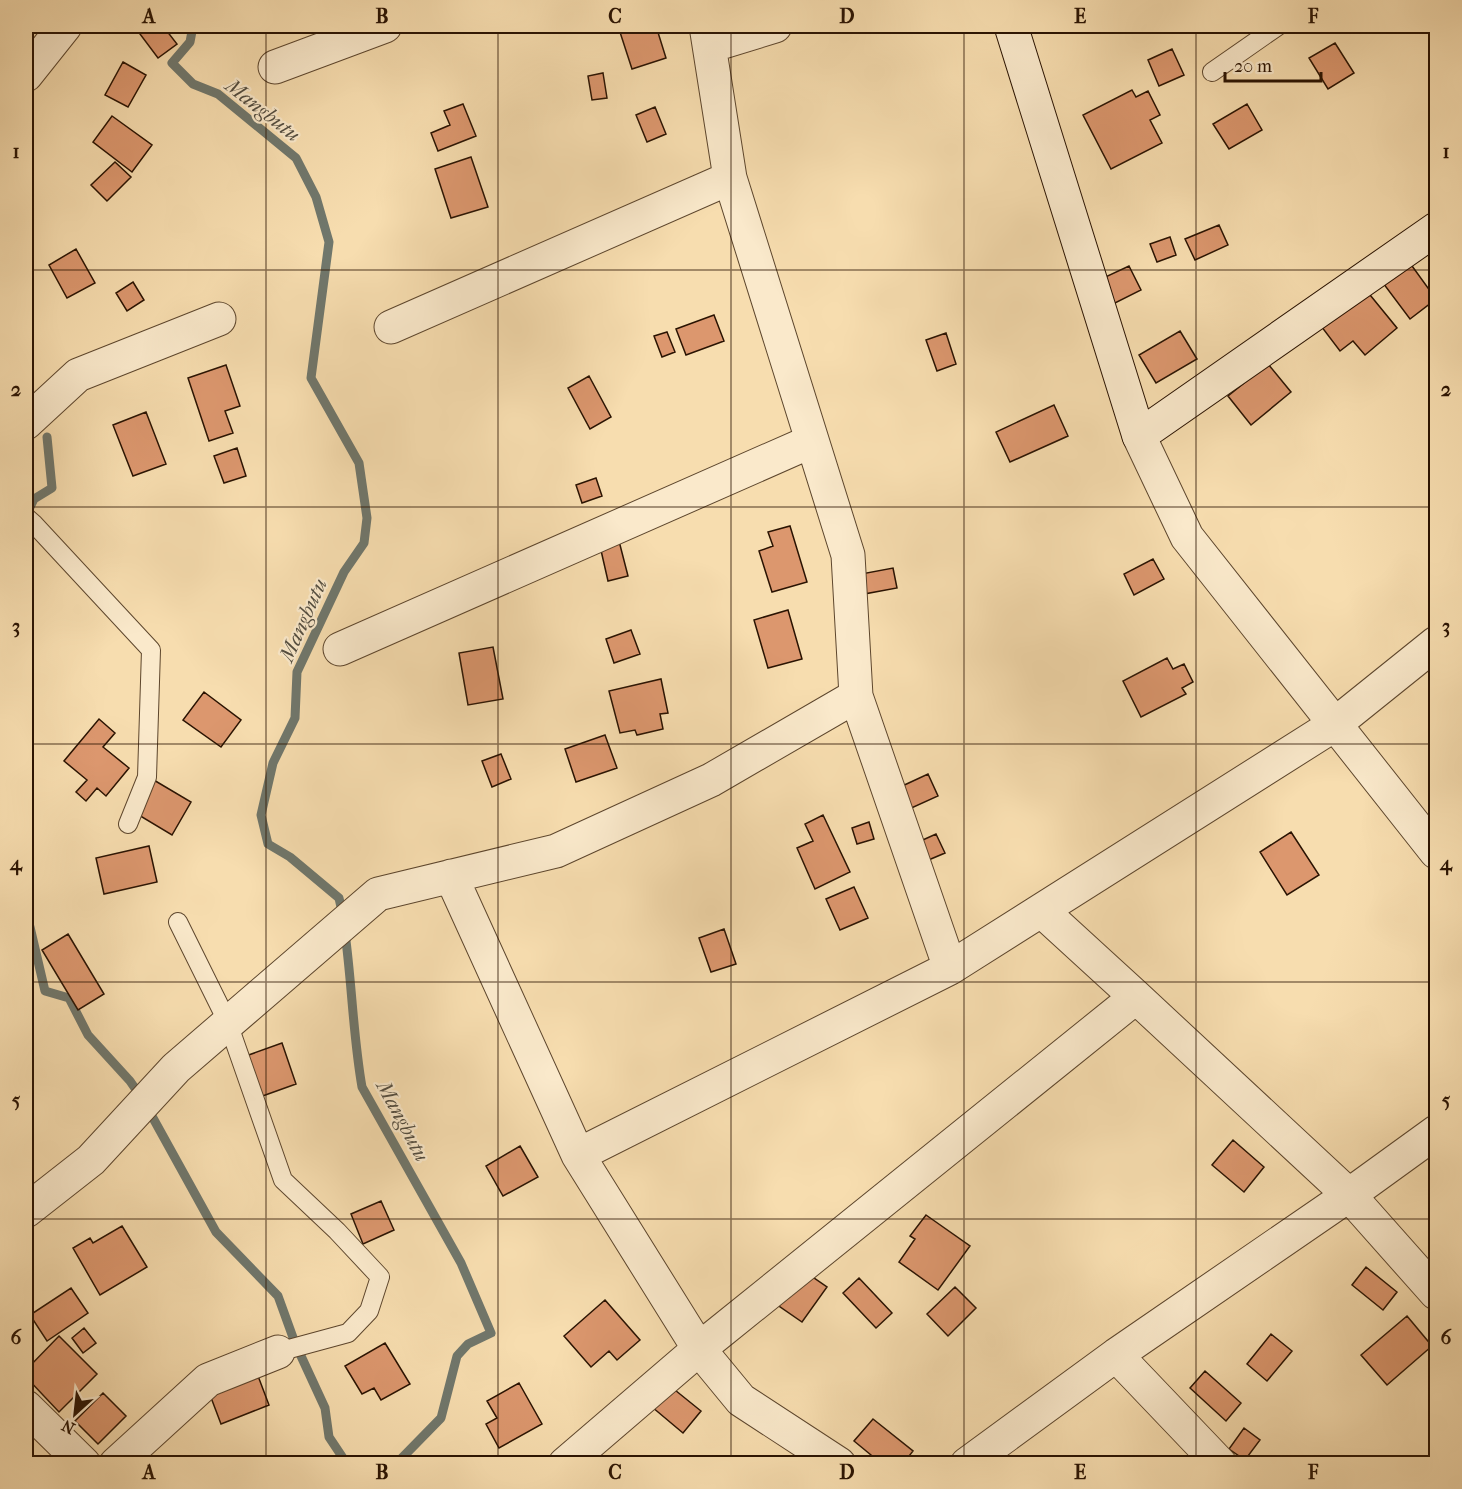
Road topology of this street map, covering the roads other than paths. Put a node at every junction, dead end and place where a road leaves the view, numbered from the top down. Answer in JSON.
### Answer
{"nodes":[{"id":1,"x":385,"y":26,"type":"edge"},
{"id":2,"x":775,"y":26,"type":"edge"},
{"id":3,"x":1011,"y":26,"type":"edge"},
{"id":4,"x":1278,"y":26,"type":"edge"},
{"id":5,"x":62,"y":27,"type":"edge"},
{"id":6,"x":708,"y":36,"type":"edge"},
{"id":7,"x":275,"y":67,"type":"dead end"},
{"id":8,"x":1212,"y":72,"type":"dead end"},
{"id":9,"x":26,"y":75,"type":"edge"},
{"id":10,"x":730,"y":178,"type":"junction"},
{"id":11,"x":1437,"y":229,"type":"edge"},
{"id":12,"x":219,"y":319,"type":"dead end"},
{"id":13,"x":391,"y":327,"type":"dead end"},
{"id":14,"x":26,"y":423,"type":"edge"},
{"id":15,"x":1139,"y":436,"type":"junction"},
{"id":16,"x":812,"y":441,"type":"junction"},
{"id":17,"x":30,"y":521,"type":"edge"},
{"id":18,"x":1437,"y":643,"type":"edge"},
{"id":19,"x":340,"y":649,"type":"dead end"},
{"id":20,"x":856,"y":696,"type":"junction"},
{"id":21,"x":1334,"y":725,"type":"junction"},
{"id":22,"x":128,"y":824,"type":"dead end"},
{"id":23,"x":1437,"y":852,"type":"edge"},
{"id":24,"x":451,"y":876,"type":"junction"},
{"id":25,"x":1042,"y":911,"type":"junction"},
{"id":26,"x":178,"y":922,"type":"dead end"},
{"id":27,"x":950,"y":968,"type":"junction"},
{"id":28,"x":1137,"y":996,"type":"junction"},
{"id":29,"x":228,"y":1023,"type":"junction"},
{"id":30,"x":1437,"y":1132,"type":"edge"},
{"id":31,"x":578,"y":1155,"type":"junction"},
{"id":32,"x":1349,"y":1195,"type":"junction"},
{"id":33,"x":26,"y":1211,"type":"edge"},
{"id":34,"x":1437,"y":1293,"type":"edge"},
{"id":35,"x":699,"y":1349,"type":"junction"},
{"id":36,"x":278,"y":1352,"type":"joint"},
{"id":37,"x":1116,"y":1355,"type":"junction"},
{"id":38,"x":26,"y":1407,"type":"edge"},
{"id":39,"x":84,"y":1464,"type":"edge"},
{"id":40,"x":116,"y":1464,"type":"edge"},
{"id":41,"x":565,"y":1464,"type":"edge"},
{"id":42,"x":839,"y":1464,"type":"edge"},
{"id":43,"x":967,"y":1464,"type":"edge"},
{"id":44,"x":1220,"y":1464,"type":"edge"}],
"edges":[{"from":1,"to":7,"type":"street"},
{"from":2,"to":6,"type":"street"},
{"from":3,"to":15,"type":"street"},
{"from":4,"to":8,"type":"lane"},
{"from":5,"to":9,"type":"street"},
{"from":6,"to":10,"type":"street"},
{"from":10,"to":13,"type":"street"},
{"from":10,"to":16,"type":"street"},
{"from":11,"to":15,"type":"street"},
{"from":12,"to":14,"type":"street"},
{"from":15,"to":21,"type":"street"},
{"from":16,"to":19,"type":"street"},
{"from":16,"to":20,"type":"street"},
{"from":17,"to":22,"type":"lane"},
{"from":18,"to":21,"type":"street"},
{"from":20,"to":24,"type":"street"},
{"from":20,"to":27,"type":"street"},
{"from":21,"to":23,"type":"street"},
{"from":21,"to":25,"type":"street"},
{"from":24,"to":29,"type":"street"},
{"from":24,"to":31,"type":"street"},
{"from":25,"to":27,"type":"street"},
{"from":25,"to":28,"type":"street"},
{"from":26,"to":29,"type":"lane"},
{"from":27,"to":31,"type":"street"},
{"from":28,"to":32,"type":"street"},
{"from":28,"to":35,"type":"street"},
{"from":29,"to":33,"type":"street"},
{"from":29,"to":36,"type":"lane"},
{"from":30,"to":32,"type":"street"},
{"from":31,"to":35,"type":"street"},
{"from":32,"to":34,"type":"street"},
{"from":32,"to":37,"type":"street"},
{"from":35,"to":41,"type":"street"},
{"from":35,"to":42,"type":"street"},
{"from":36,"to":40,"type":"street"},
{"from":37,"to":43,"type":"street"},
{"from":37,"to":44,"type":"street"},
{"from":38,"to":39,"type":"street"}]}
